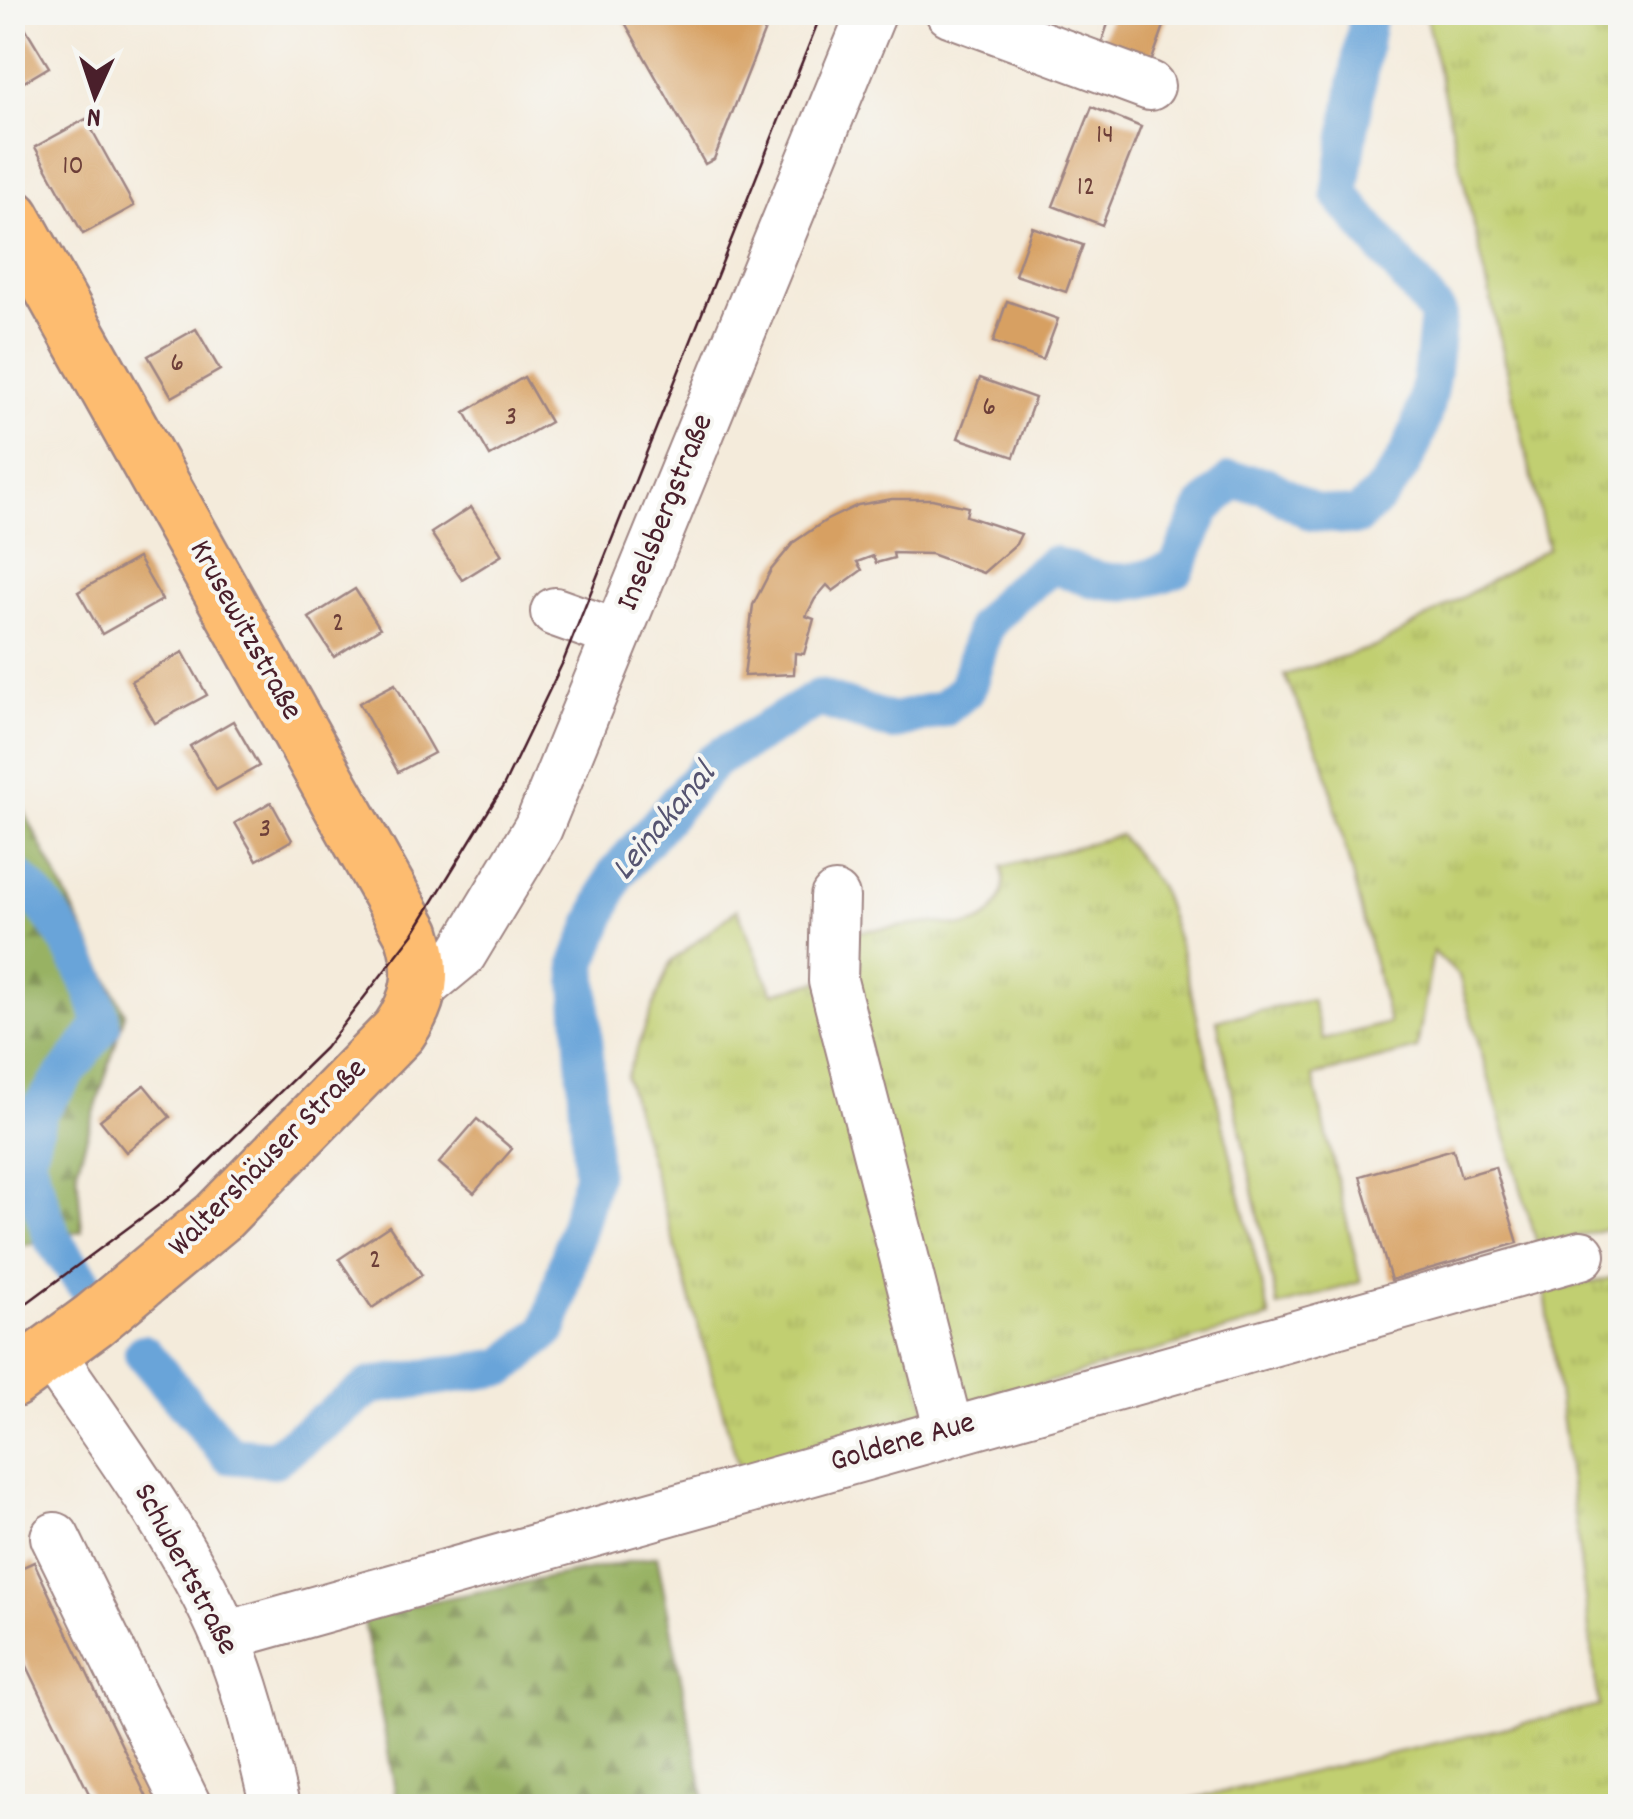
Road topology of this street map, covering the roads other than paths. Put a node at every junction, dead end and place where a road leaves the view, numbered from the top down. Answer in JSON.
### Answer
{"nodes":[{"id":1,"x":872,"y":12,"type":"edge"},
{"id":2,"x":950,"y":12,"type":"edge"},
{"id":3,"x":1150,"y":86,"type":"dead end"},
{"id":4,"x":12,"y":217,"type":"edge"},
{"id":5,"x":554,"y":612,"type":"dead end"},
{"id":6,"x":618,"y":634,"type":"junction"},
{"id":7,"x":835,"y":897,"type":"dead end"},
{"id":8,"x":420,"y":988,"type":"junction"},
{"id":9,"x":1581,"y":1254,"type":"dead end"},
{"id":10,"x":31,"y":1366,"type":"edge"},
{"id":11,"x":948,"y":1431,"type":"junction"},
{"id":12,"x":55,"y":1538,"type":"dead end"},
{"id":13,"x":226,"y":1636,"type":"junction"},
{"id":14,"x":187,"y":1806,"type":"edge"},
{"id":15,"x":275,"y":1806,"type":"edge"}],
"edges":[{"from":1,"to":6,"type":"street","name":"Inselsbergstraße"},
{"from":2,"to":3,"type":"street"},
{"from":4,"to":8,"type":"main road","name":"Krusewitzstraße"},
{"from":5,"to":6,"type":"street"},
{"from":6,"to":8,"type":"street","name":"Inselsbergstraße"},
{"from":7,"to":11,"type":"street"},
{"from":8,"to":10,"type":"main road","name":"Waltershäuser Straße"},
{"from":9,"to":11,"type":"street","name":"Goldene Aue"},
{"from":10,"to":13,"type":"street","name":"Schubertstraße"},
{"from":11,"to":13,"type":"street","name":"Goldene Aue"},
{"from":12,"to":14,"type":"street"},
{"from":13,"to":15,"type":"street","name":"Schubertstraße"}]}
